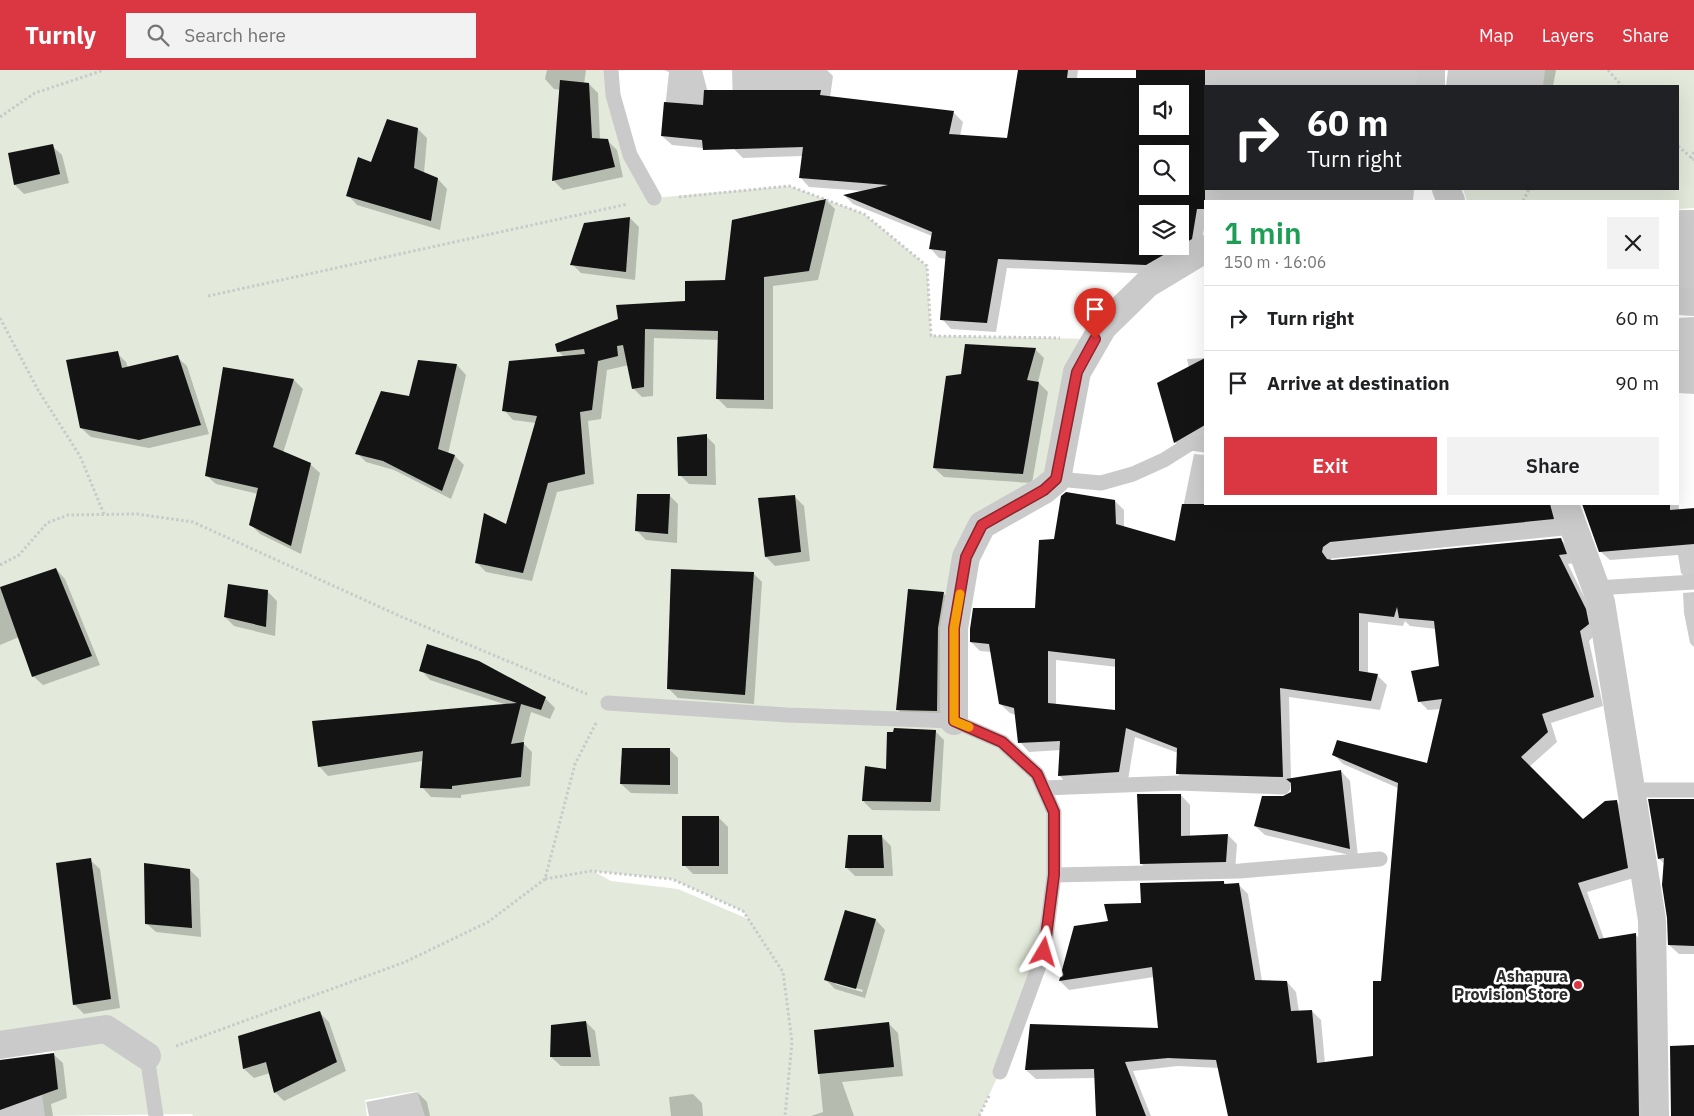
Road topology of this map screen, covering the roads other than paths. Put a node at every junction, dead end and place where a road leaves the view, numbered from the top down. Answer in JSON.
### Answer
{"nodes":[{"id":1,"x":612,"y":70,"type":"edge"},
{"id":2,"x":1431,"y":70,"type":"edge"},
{"id":3,"x":1432,"y":85,"type":"edge"},
{"id":4,"x":654,"y":198,"type":"road end"},
{"id":5,"x":1204,"y":250,"type":"edge"},
{"id":6,"x":1679,"y":302,"type":"edge"},
{"id":7,"x":1694,"y":302,"type":"edge"},
{"id":8,"x":1204,"y":445,"type":"edge"},
{"id":9,"x":1056,"y":479,"type":"junction"},
{"id":10,"x":1569,"y":515,"type":"edge"},
{"id":11,"x":1331,"y":551,"type":"dead end"},
{"id":12,"x":1694,"y":582,"type":"edge"},
{"id":13,"x":1596,"y":588,"type":"junction"},
{"id":14,"x":608,"y":703,"type":"road end"},
{"id":15,"x":954,"y":721,"type":"junction"},
{"id":16,"x":1283,"y":787,"type":"dead end"},
{"id":17,"x":1043,"y":788,"type":"junction"},
{"id":18,"x":1630,"y":790,"type":"junction"},
{"id":19,"x":1694,"y":790,"type":"edge"},
{"id":20,"x":1380,"y":859,"type":"dead end"},
{"id":21,"x":1054,"y":875,"type":"junction"},
{"id":22,"x":0,"y":1046,"type":"edge"},
{"id":23,"x":147,"y":1056,"type":"joint"},
{"id":24,"x":1000,"y":1072,"type":"dead end"},
{"id":25,"x":156,"y":1116,"type":"edge"},
{"id":26,"x":1656,"y":1116,"type":"edge"}],
"edges":[{"from":1,"to":4,"type":"lane"},
{"from":2,"to":3,"type":"street"},
{"from":5,"to":9,"type":"street"},
{"from":6,"to":7,"type":"street"},
{"from":8,"to":9,"type":"lane"},
{"from":9,"to":15,"type":"street"},
{"from":10,"to":11,"type":"lane"},
{"from":10,"to":13,"type":"street"},
{"from":12,"to":13,"type":"lane"},
{"from":13,"to":18,"type":"street"},
{"from":14,"to":15,"type":"lane"},
{"from":15,"to":17,"type":"lane"},
{"from":16,"to":17,"type":"lane"},
{"from":17,"to":21,"type":"lane"},
{"from":18,"to":19,"type":"lane"},
{"from":18,"to":26,"type":"street"},
{"from":20,"to":21,"type":"lane"},
{"from":21,"to":24,"type":"lane"},
{"from":22,"to":23,"type":"street"},
{"from":23,"to":25,"type":"lane"}]}
